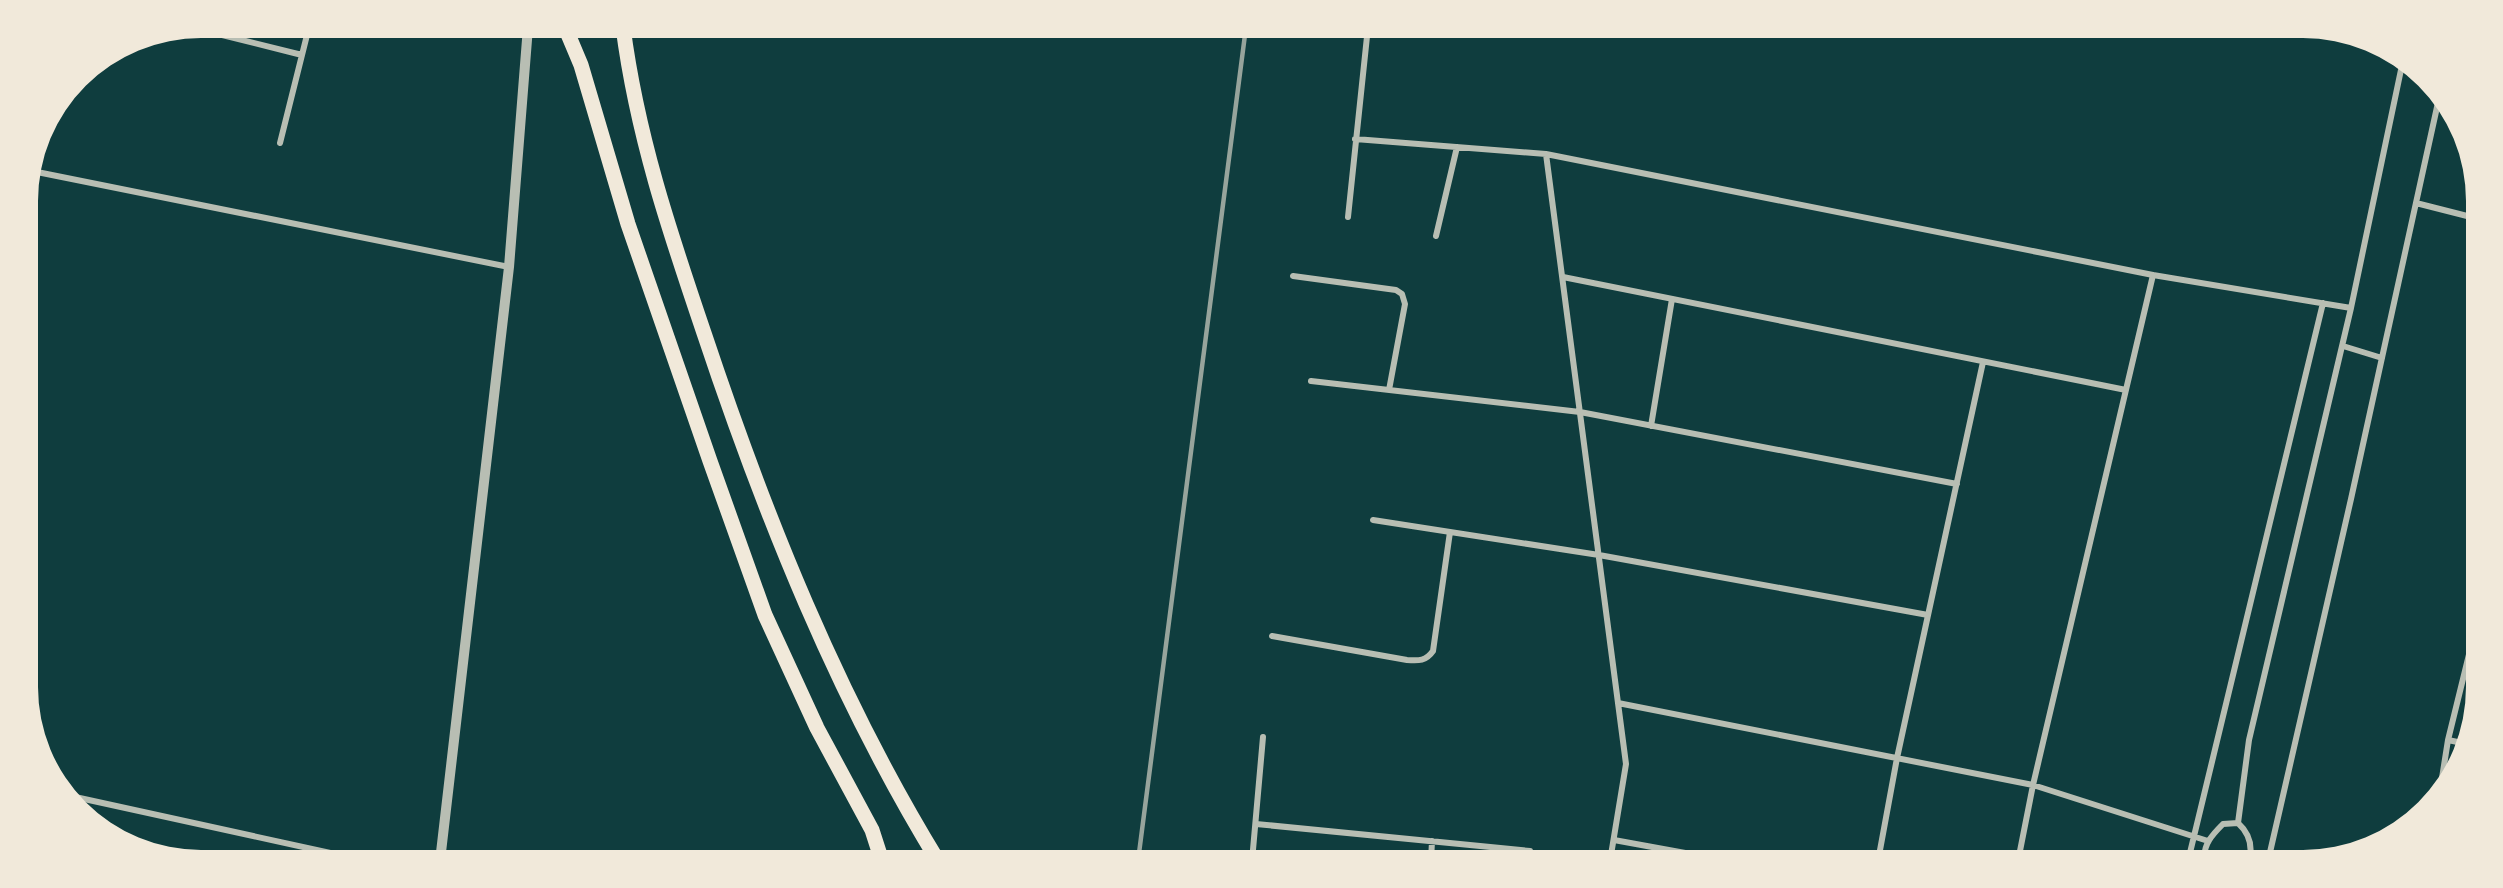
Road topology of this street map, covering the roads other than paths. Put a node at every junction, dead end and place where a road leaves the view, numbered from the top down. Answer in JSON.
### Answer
{"nodes":[{"id":1,"x":234,"y":38,"type":"edge"},
{"id":2,"x":306,"y":38,"type":"edge"},
{"id":3,"x":527,"y":38,"type":"edge"},
{"id":4,"x":570,"y":38,"type":"edge"},
{"id":5,"x":624,"y":38,"type":"edge"},
{"id":6,"x":1367,"y":38,"type":"edge"},
{"id":7,"x":302,"y":55,"type":"junction"},
{"id":8,"x":2401,"y":71,"type":"edge"},
{"id":9,"x":2437,"y":108,"type":"edge"},
{"id":10,"x":1355,"y":139,"type":"junction"},
{"id":11,"x":280,"y":143,"type":"dead end"},
{"id":12,"x":1457,"y":147,"type":"junction"},
{"id":13,"x":1546,"y":154,"type":"junction"},
{"id":14,"x":40,"y":173,"type":"edge"},
{"id":15,"x":2416,"y":203,"type":"junction"},
{"id":16,"x":2466,"y":216,"type":"edge"},
{"id":17,"x":1348,"y":218,"type":"dead end"},
{"id":18,"x":1436,"y":236,"type":"dead end"},
{"id":19,"x":509,"y":267,"type":"junction"},
{"id":20,"x":2153,"y":275,"type":"junction"},
{"id":21,"x":1293,"y":276,"type":"dead end"},
{"id":22,"x":1563,"y":277,"type":"junction"},
{"id":23,"x":1672,"y":299,"type":"junction"},
{"id":24,"x":2323,"y":303,"type":"junction"},
{"id":25,"x":2351,"y":308,"type":"junction"},
{"id":26,"x":2343,"y":346,"type":"junction"},
{"id":27,"x":2382,"y":358,"type":"junction"},
{"id":28,"x":1983,"y":362,"type":"junction"},
{"id":29,"x":1311,"y":381,"type":"dead end"},
{"id":30,"x":1389,"y":390,"type":"junction"},
{"id":31,"x":2126,"y":390,"type":"junction"},
{"id":32,"x":1580,"y":412,"type":"junction"},
{"id":33,"x":1651,"y":426,"type":"junction"},
{"id":34,"x":1957,"y":484,"type":"junction"},
{"id":35,"x":1372,"y":520,"type":"dead end"},
{"id":36,"x":1450,"y":532,"type":"junction"},
{"id":37,"x":1599,"y":555,"type":"junction"},
{"id":38,"x":1928,"y":615,"type":"junction"},
{"id":39,"x":1272,"y":636,"type":"dead end"},
{"id":40,"x":2466,"y":667,"type":"edge"},
{"id":41,"x":1618,"y":703,"type":"junction"},
{"id":42,"x":1263,"y":737,"type":"dead end"},
{"id":43,"x":2448,"y":740,"type":"junction"},
{"id":44,"x":2456,"y":742,"type":"edge"},
{"id":45,"x":1897,"y":758,"type":"junction"},
{"id":46,"x":2443,"y":769,"type":"edge"},
{"id":47,"x":2033,"y":785,"type":"junction"},
{"id":48,"x":81,"y":798,"type":"edge"},
{"id":49,"x":2238,"y":823,"type":"junction"},
{"id":50,"x":1256,"y":824,"type":"junction"},
{"id":51,"x":2193,"y":836,"type":"junction"},
{"id":52,"x":1614,"y":840,"type":"junction"},
{"id":53,"x":2208,"y":841,"type":"junction"},
{"id":54,"x":1432,"y":842,"type":"junction"},
{"id":55,"x":316,"y":850,"type":"edge"},
{"id":56,"x":441,"y":850,"type":"edge"},
{"id":57,"x":878,"y":850,"type":"edge"},
{"id":58,"x":931,"y":850,"type":"edge"},
{"id":59,"x":1253,"y":850,"type":"edge"},
{"id":60,"x":1432,"y":850,"type":"edge"},
{"id":61,"x":1519,"y":850,"type":"edge"},
{"id":62,"x":1612,"y":850,"type":"edge"},
{"id":63,"x":1669,"y":850,"type":"edge"},
{"id":64,"x":1880,"y":850,"type":"edge"},
{"id":65,"x":2020,"y":850,"type":"edge"},
{"id":66,"x":2190,"y":850,"type":"edge"},
{"id":67,"x":2205,"y":850,"type":"edge"},
{"id":68,"x":2248,"y":850,"type":"edge"},
{"id":69,"x":2270,"y":850,"type":"edge"}],
"edges":[{"from":1,"to":7,"type":"street"},
{"from":2,"to":7,"type":"street"},
{"from":3,"to":19,"type":"street"},
{"from":4,"to":57,"type":"highway"},
{"from":5,"to":58,"type":"highway"},
{"from":6,"to":10,"type":"street"},
{"from":7,"to":11,"type":"street"},
{"from":8,"to":25,"type":"street"},
{"from":9,"to":15,"type":"street"},
{"from":10,"to":12,"type":"street"},
{"from":10,"to":17,"type":"street"},
{"from":12,"to":13,"type":"street"},
{"from":12,"to":18,"type":"street"},
{"from":13,"to":20,"type":"street"},
{"from":13,"to":22,"type":"street"},
{"from":14,"to":19,"type":"street"},
{"from":15,"to":16,"type":"street"},
{"from":15,"to":27,"type":"street"},
{"from":19,"to":56,"type":"street"},
{"from":20,"to":24,"type":"street"},
{"from":20,"to":31,"type":"street"},
{"from":21,"to":30,"type":"street"},
{"from":22,"to":23,"type":"street"},
{"from":22,"to":32,"type":"street"},
{"from":23,"to":28,"type":"street"},
{"from":23,"to":33,"type":"street"},
{"from":24,"to":25,"type":"street"},
{"from":24,"to":51,"type":"street"},
{"from":25,"to":26,"type":"street"},
{"from":26,"to":27,"type":"street"},
{"from":26,"to":49,"type":"street"},
{"from":27,"to":69,"type":"street"},
{"from":28,"to":31,"type":"street"},
{"from":28,"to":34,"type":"street"},
{"from":29,"to":30,"type":"street"},
{"from":30,"to":32,"type":"street"},
{"from":31,"to":47,"type":"street"},
{"from":32,"to":33,"type":"street"},
{"from":32,"to":37,"type":"street"},
{"from":33,"to":34,"type":"street"},
{"from":34,"to":38,"type":"street"},
{"from":35,"to":36,"type":"street"},
{"from":36,"to":37,"type":"street"},
{"from":36,"to":39,"type":"street"},
{"from":37,"to":38,"type":"street"},
{"from":37,"to":41,"type":"street"},
{"from":38,"to":45,"type":"street"},
{"from":40,"to":43,"type":"street"},
{"from":41,"to":45,"type":"street"},
{"from":41,"to":52,"type":"street"},
{"from":42,"to":50,"type":"street"},
{"from":43,"to":44,"type":"street"},
{"from":43,"to":46,"type":"street"},
{"from":45,"to":47,"type":"street"},
{"from":45,"to":64,"type":"street"},
{"from":47,"to":51,"type":"street"},
{"from":47,"to":65,"type":"street"},
{"from":48,"to":55,"type":"street"},
{"from":49,"to":53,"type":"street"},
{"from":49,"to":68,"type":"street"},
{"from":50,"to":54,"type":"street"},
{"from":50,"to":59,"type":"street"},
{"from":51,"to":53,"type":"street"},
{"from":51,"to":66,"type":"street"},
{"from":52,"to":62,"type":"street"},
{"from":52,"to":63,"type":"street"},
{"from":53,"to":67,"type":"street"},
{"from":54,"to":60,"type":"street"},
{"from":54,"to":61,"type":"street"}]}
